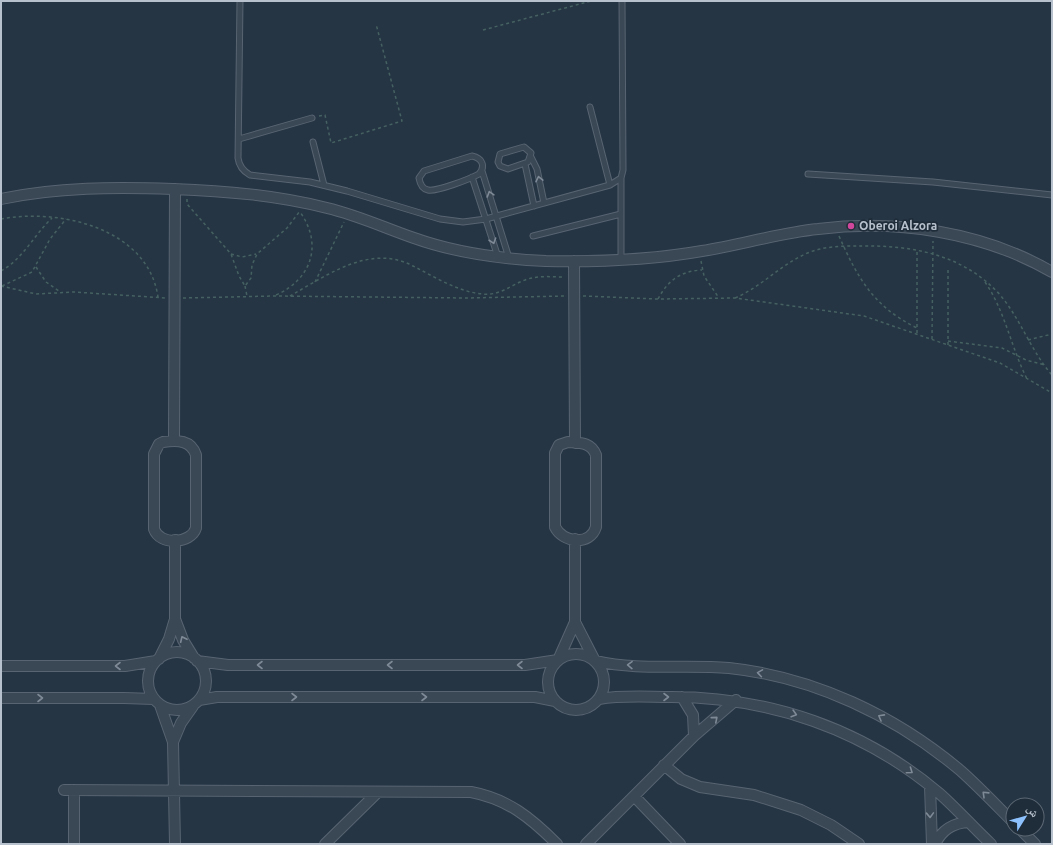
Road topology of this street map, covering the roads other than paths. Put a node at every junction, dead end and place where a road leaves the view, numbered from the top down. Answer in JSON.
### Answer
{"nodes":[{"id":1,"x":240,"y":1,"type":"edge"},
{"id":2,"x":622,"y":1,"type":"edge"},
{"id":3,"x":590,"y":107,"type":"dead end"},
{"id":4,"x":312,"y":118,"type":"road end"},
{"id":5,"x":238,"y":139,"type":"junction"},
{"id":6,"x":313,"y":142,"type":"dead end"},
{"id":7,"x":531,"y":157,"type":"junction"},
{"id":8,"x":525,"y":164,"type":"junction"},
{"id":9,"x":482,"y":171,"type":"junction"},
{"id":10,"x":808,"y":174,"type":"dead end"},
{"id":11,"x":472,"y":177,"type":"junction"},
{"id":12,"x":621,"y":178,"type":"junction"},
{"id":13,"x":324,"y":185,"type":"junction"},
{"id":14,"x":610,"y":186,"type":"junction"},
{"id":15,"x":175,"y":189,"type":"junction"},
{"id":16,"x":1052,"y":195,"type":"edge"},
{"id":17,"x":1,"y":199,"type":"edge"},
{"id":18,"x":544,"y":203,"type":"junction"},
{"id":19,"x":534,"y":206,"type":"junction"},
{"id":20,"x":621,"y":214,"type":"junction"},
{"id":21,"x":496,"y":216,"type":"junction"},
{"id":22,"x":486,"y":219,"type":"junction"},
{"id":23,"x":533,"y":236,"type":"dead end"},
{"id":24,"x":504,"y":257,"type":"junction"},
{"id":25,"x":621,"y":259,"type":"junction"},
{"id":26,"x":574,"y":261,"type":"junction"},
{"id":27,"x":1052,"y":272,"type":"edge"},
{"id":28,"x":174,"y":441,"type":"junction"},
{"id":29,"x":575,"y":443,"type":"junction"},
{"id":30,"x":575,"y":539,"type":"junction"},
{"id":31,"x":175,"y":540,"type":"junction"},
{"id":32,"x":175,"y":619,"type":"junction"},
{"id":33,"x":575,"y":622,"type":"junction"},
{"id":34,"x":559,"y":659,"type":"junction"},
{"id":35,"x":157,"y":660,"type":"junction"},
{"id":36,"x":196,"y":660,"type":"junction"},
{"id":37,"x":595,"y":660,"type":"junction"},
{"id":38,"x":1,"y":666,"type":"edge"},
{"id":39,"x":682,"y":697,"type":"junction"},
{"id":40,"x":1,"y":698,"type":"edge"},
{"id":41,"x":599,"y":699,"type":"junction"},
{"id":42,"x":736,"y":700,"type":"junction"},
{"id":43,"x":555,"y":701,"type":"junction"},
{"id":44,"x":157,"y":702,"type":"junction"},
{"id":45,"x":196,"y":703,"type":"junction"},
{"id":46,"x":694,"y":736,"type":"junction"},
{"id":47,"x":173,"y":742,"type":"junction"},
{"id":48,"x":664,"y":765,"type":"junction"},
{"id":49,"x":930,"y":786,"type":"junction"},
{"id":50,"x":174,"y":790,"type":"junction"},
{"id":51,"x":378,"y":792,"type":"junction"},
{"id":52,"x":634,"y":796,"type":"junction"},
{"id":53,"x":1005,"y":814,"type":"edge"},
{"id":54,"x":969,"y":822,"type":"junction"},
{"id":55,"x":74,"y":844,"type":"edge"},
{"id":56,"x":175,"y":844,"type":"edge"},
{"id":57,"x":325,"y":844,"type":"edge"},
{"id":58,"x":557,"y":844,"type":"edge"},
{"id":59,"x":586,"y":844,"type":"edge"},
{"id":60,"x":680,"y":844,"type":"edge"},
{"id":61,"x":859,"y":844,"type":"edge"},
{"id":62,"x":933,"y":844,"type":"edge"},
{"id":63,"x":991,"y":844,"type":"edge"}],
"edges":[{"from":1,"to":5,"type":"lane"},
{"from":2,"to":12,"type":"lane"},
{"from":3,"to":14,"type":"lane"},
{"from":4,"to":5,"type":"lane"},
{"from":5,"to":13,"type":"lane"},
{"from":6,"to":13,"type":"lane"},
{"from":7,"to":8,"type":"lane"},
{"from":7,"to":8,"type":"lane"},
{"from":18,"to":7,"type":"lane","one_way":true},
{"from":8,"to":19,"type":"lane"},
{"from":9,"to":11,"type":"lane"},
{"from":9,"to":11,"type":"lane"},
{"from":21,"to":9,"type":"lane","one_way":true},
{"from":10,"to":16,"type":"lane"},
{"from":11,"to":22,"type":"lane"},
{"from":12,"to":14,"type":"lane"},
{"from":12,"to":20,"type":"lane"},
{"from":13,"to":22,"type":"lane"},
{"from":14,"to":18,"type":"lane"},
{"from":15,"to":17,"type":"street"},
{"from":15,"to":24,"type":"street"},
{"from":15,"to":28,"type":"street"},
{"from":18,"to":19,"type":"lane"},
{"from":19,"to":21,"type":"lane"},
{"from":20,"to":23,"type":"lane"},
{"from":20,"to":25,"type":"lane"},
{"from":21,"to":22,"type":"lane"},
{"from":21,"to":24,"type":"lane"},
{"from":22,"to":24,"type":"lane","one_way":true},
{"from":24,"to":26,"type":"street"},
{"from":25,"to":26,"type":"street"},
{"from":25,"to":27,"type":"street"},
{"from":26,"to":29,"type":"street"},
{"from":28,"to":31,"type":"street"},
{"from":28,"to":31,"type":"street"},
{"from":29,"to":30,"type":"street"},
{"from":29,"to":30,"type":"street"},
{"from":30,"to":33,"type":"street"},
{"from":31,"to":32,"type":"street"},
{"from":32,"to":35,"type":"street"},
{"from":36,"to":32,"type":"street","one_way":true},
{"from":33,"to":34,"type":"street"},
{"from":33,"to":37,"type":"street"},
{"from":34,"to":36,"type":"street","one_way":true},
{"from":34,"to":37,"type":"street"},
{"from":34,"to":43,"type":"street"},
{"from":35,"to":36,"type":"street"},
{"from":35,"to":38,"type":"street","one_way":true},
{"from":35,"to":44,"type":"street"},
{"from":36,"to":45,"type":"street"},
{"from":37,"to":41,"type":"street"},
{"from":53,"to":37,"type":"street","one_way":true},
{"from":41,"to":39,"type":"street","one_way":true},
{"from":39,"to":42,"type":"street"},
{"from":39,"to":46,"type":"street"},
{"from":40,"to":44,"type":"street","one_way":true},
{"from":41,"to":43,"type":"street"},
{"from":46,"to":42,"type":"street","one_way":true},
{"from":42,"to":49,"type":"street","one_way":true},
{"from":45,"to":43,"type":"street","one_way":true},
{"from":44,"to":45,"type":"street"},
{"from":44,"to":47,"type":"street"},
{"from":45,"to":47,"type":"street"},
{"from":46,"to":48,"type":"street"},
{"from":47,"to":50,"type":"street"},
{"from":48,"to":52,"type":"street"},
{"from":48,"to":61,"type":"street"},
{"from":49,"to":54,"type":"street"},
{"from":49,"to":62,"type":"street","one_way":true},
{"from":50,"to":51,"type":"street"},
{"from":50,"to":55,"type":"street"},
{"from":50,"to":56,"type":"street"},
{"from":51,"to":57,"type":"street"},
{"from":51,"to":58,"type":"street"},
{"from":52,"to":59,"type":"street"},
{"from":52,"to":60,"type":"street"},
{"from":54,"to":62,"type":"street"},
{"from":54,"to":63,"type":"street"}]}
